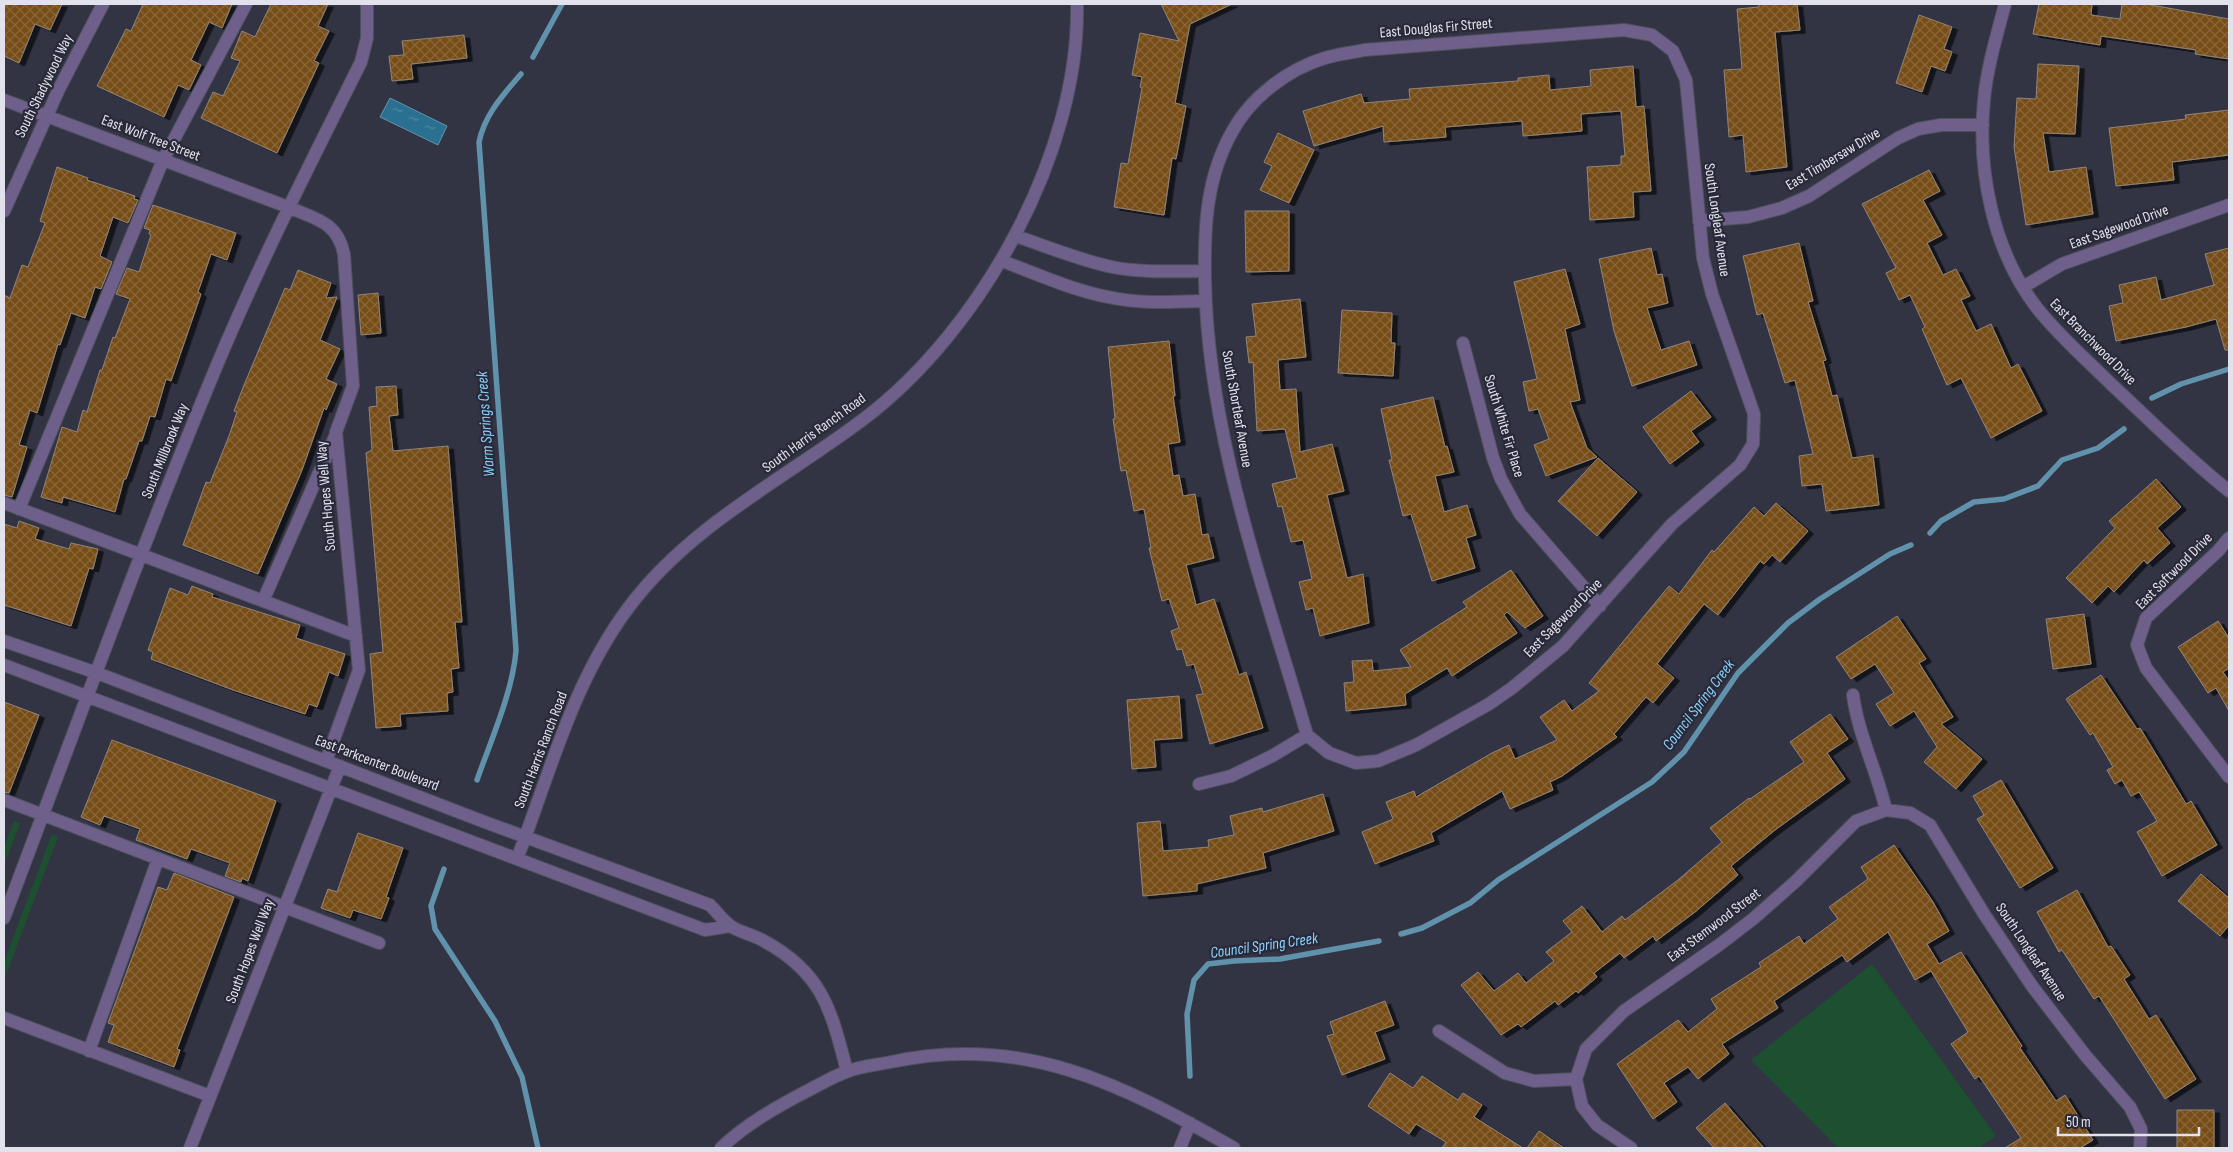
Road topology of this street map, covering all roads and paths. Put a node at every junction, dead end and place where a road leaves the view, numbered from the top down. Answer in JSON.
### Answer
{"nodes":[{"id":1,"x":103,"y":4,"type":"edge"},
{"id":2,"x":246,"y":4,"type":"edge"},
{"id":3,"x":368,"y":4,"type":"edge"},
{"id":4,"x":1077,"y":4,"type":"edge"},
{"id":5,"x":2005,"y":4,"type":"edge"},
{"id":6,"x":1624,"y":30,"type":"joint"},
{"id":7,"x":1262,"y":95,"type":"joint"},
{"id":8,"x":4,"y":100,"type":"edge"},
{"id":9,"x":47,"y":116,"type":"junction"},
{"id":10,"x":1983,"y":125,"type":"junction"},
{"id":11,"x":163,"y":160,"type":"junction"},
{"id":12,"x":2229,"y":205,"type":"edge"},
{"id":13,"x":288,"y":207,"type":"junction"},
{"id":14,"x":4,"y":211,"type":"edge"},
{"id":15,"x":1699,"y":221,"type":"junction"},
{"id":16,"x":1016,"y":236,"type":"junction"},
{"id":17,"x":1002,"y":260,"type":"junction"},
{"id":18,"x":1204,"y":270,"type":"junction"},
{"id":19,"x":2023,"y":287,"type":"junction"},
{"id":20,"x":1205,"y":301,"type":"junction"},
{"id":21,"x":1463,"y":343,"type":"dead end"},
{"id":22,"x":336,"y":432,"type":"junction"},
{"id":23,"x":1753,"y":444,"type":"joint"},
{"id":24,"x":2229,"y":491,"type":"edge"},
{"id":25,"x":4,"y":503,"type":"edge"},
{"id":26,"x":19,"y":509,"type":"junction"},
{"id":27,"x":2229,"y":538,"type":"edge"},
{"id":28,"x":140,"y":555,"type":"junction"},
{"id":29,"x":262,"y":601,"type":"junction"},
{"id":30,"x":1600,"y":606,"type":"junction"},
{"id":31,"x":356,"y":636,"type":"junction"},
{"id":32,"x":4,"y":641,"type":"edge"},
{"id":33,"x":4,"y":665,"type":"edge"},
{"id":34,"x":96,"y":673,"type":"junction"},
{"id":35,"x":1854,"y":694,"type":"dead end"},
{"id":36,"x":88,"y":697,"type":"junction"},
{"id":37,"x":1307,"y":735,"type":"junction"},
{"id":38,"x":326,"y":761,"type":"junction"},
{"id":39,"x":340,"y":766,"type":"junction"},
{"id":40,"x":2229,"y":777,"type":"edge"},
{"id":41,"x":1199,"y":784,"type":"dead end"},
{"id":42,"x":331,"y":789,"type":"junction"},
{"id":43,"x":4,"y":800,"type":"edge"},
{"id":44,"x":1886,"y":810,"type":"junction"},
{"id":45,"x":43,"y":815,"type":"junction"},
{"id":46,"x":525,"y":837,"type":"junction"},
{"id":47,"x":158,"y":859,"type":"junction"},
{"id":48,"x":517,"y":859,"type":"junction"},
{"id":49,"x":284,"y":907,"type":"junction"},
{"id":50,"x":4,"y":918,"type":"edge"},
{"id":51,"x":730,"y":926,"type":"junction"},
{"id":52,"x":379,"y":943,"type":"dead end"},
{"id":53,"x":4,"y":1018,"type":"edge"},
{"id":54,"x":1439,"y":1031,"type":"dead end"},
{"id":55,"x":89,"y":1051,"type":"junction"},
{"id":56,"x":847,"y":1071,"type":"junction"},
{"id":57,"x":1576,"y":1079,"type":"junction"},
{"id":58,"x":210,"y":1096,"type":"junction"},
{"id":59,"x":1190,"y":1123,"type":"junction"},
{"id":60,"x":190,"y":1148,"type":"edge"},
{"id":61,"x":721,"y":1148,"type":"edge"},
{"id":62,"x":1180,"y":1148,"type":"edge"},
{"id":63,"x":1234,"y":1148,"type":"edge"},
{"id":64,"x":1631,"y":1148,"type":"edge"},
{"id":65,"x":2140,"y":1148,"type":"edge"}],
"edges":[{"from":1,"to":9,"type":"street","name":"South Shadywood Way"},
{"from":2,"to":11,"type":"street"},
{"from":3,"to":13,"type":"street","name":"South Millbrook Way"},
{"from":4,"to":16,"type":"street","name":"South Harris Ranch Road"},
{"from":5,"to":10,"type":"street","name":"East Branchwood Drive"},
{"from":6,"to":7,"type":"street","name":"East Douglas Fir Street"},
{"from":6,"to":15,"type":"street","name":"South Longleaf Avenue"},
{"from":7,"to":18,"type":"street","name":"South Shortleaf Avenue"},
{"from":8,"to":9,"type":"street","name":"East Wolf Tree Street"},
{"from":9,"to":11,"type":"street","name":"East Wolf Tree Street"},
{"from":9,"to":14,"type":"street","name":"South Shadywood Way"},
{"from":10,"to":15,"type":"street","name":"East Timbersaw Drive"},
{"from":10,"to":19,"type":"street","name":"East Branchwood Drive"},
{"from":11,"to":13,"type":"street","name":"East Wolf Tree Street"},
{"from":11,"to":26,"type":"street"},
{"from":12,"to":19,"type":"street","name":"East Sagewood Drive"},
{"from":13,"to":22,"type":"street","name":"South Hopes Well Way"},
{"from":13,"to":28,"type":"street","name":"South Millbrook Way"},
{"from":15,"to":23,"type":"street","name":"South Longleaf Avenue"},
{"from":16,"to":17,"type":"street","name":"South Harris Ranch Road"},
{"from":16,"to":18,"type":"street"},
{"from":17,"to":20,"type":"street"},
{"from":17,"to":46,"type":"street","name":"South Harris Ranch Road"},
{"from":18,"to":20,"type":"street","name":"South Shortleaf Avenue"},
{"from":19,"to":24,"type":"street","name":"East Branchwood Drive"},
{"from":20,"to":37,"type":"street","name":"South Shortleaf Avenue"},
{"from":21,"to":30,"type":"street","name":"South White Fir Place"},
{"from":22,"to":29,"type":"street"},
{"from":22,"to":31,"type":"street","name":"South Hopes Well Way"},
{"from":23,"to":30,"type":"street","name":"East Sagewood Drive"},
{"from":25,"to":26,"type":"street"},
{"from":26,"to":28,"type":"street"},
{"from":27,"to":40,"type":"street","name":"East Softwood Drive"},
{"from":28,"to":29,"type":"street"},
{"from":28,"to":34,"type":"street","name":"South Millbrook Way"},
{"from":29,"to":31,"type":"street"},
{"from":30,"to":37,"type":"street","name":"East Sagewood Drive"},
{"from":31,"to":38,"type":"street","name":"South Hopes Well Way"},
{"from":32,"to":34,"type":"street","name":"East Parkcenter Boulevard"},
{"from":33,"to":36,"type":"street"},
{"from":34,"to":36,"type":"street","name":"South Millbrook Way"},
{"from":34,"to":38,"type":"street","name":"East Parkcenter Boulevard"},
{"from":35,"to":44,"type":"street"},
{"from":36,"to":42,"type":"street"},
{"from":36,"to":45,"type":"street","name":"South Millbrook Way"},
{"from":37,"to":41,"type":"street"},
{"from":38,"to":39,"type":"street","name":"East Parkcenter Boulevard"},
{"from":39,"to":42,"type":"street","name":"South Hopes Well Way"},
{"from":39,"to":46,"type":"street","name":"East Parkcenter Boulevard"},
{"from":42,"to":48,"type":"street"},
{"from":42,"to":49,"type":"street","name":"South Hopes Well Way"},
{"from":43,"to":45,"type":"street"},
{"from":44,"to":57,"type":"street","name":"East Stemwood Street"},
{"from":44,"to":65,"type":"street","name":"South Longleaf Avenue"},
{"from":45,"to":47,"type":"street"},
{"from":45,"to":50,"type":"street","name":"South Millbrook Way"},
{"from":46,"to":48,"type":"street","name":"South Harris Ranch Road"},
{"from":46,"to":51,"type":"street","name":"East Parkcenter Boulevard"},
{"from":47,"to":49,"type":"street"},
{"from":47,"to":55,"type":"street"},
{"from":48,"to":51,"type":"street"},
{"from":49,"to":52,"type":"street"},
{"from":49,"to":58,"type":"street","name":"South Hopes Well Way"},
{"from":51,"to":56,"type":"street","name":"East Parkcenter Boulevard"},
{"from":53,"to":55,"type":"street"},
{"from":54,"to":57,"type":"street"},
{"from":55,"to":58,"type":"street"},
{"from":56,"to":59,"type":"street"},
{"from":56,"to":61,"type":"street"},
{"from":57,"to":64,"type":"street"},
{"from":58,"to":60,"type":"street","name":"South Hopes Well Way"},
{"from":59,"to":62,"type":"street"},
{"from":59,"to":63,"type":"street"}]}
